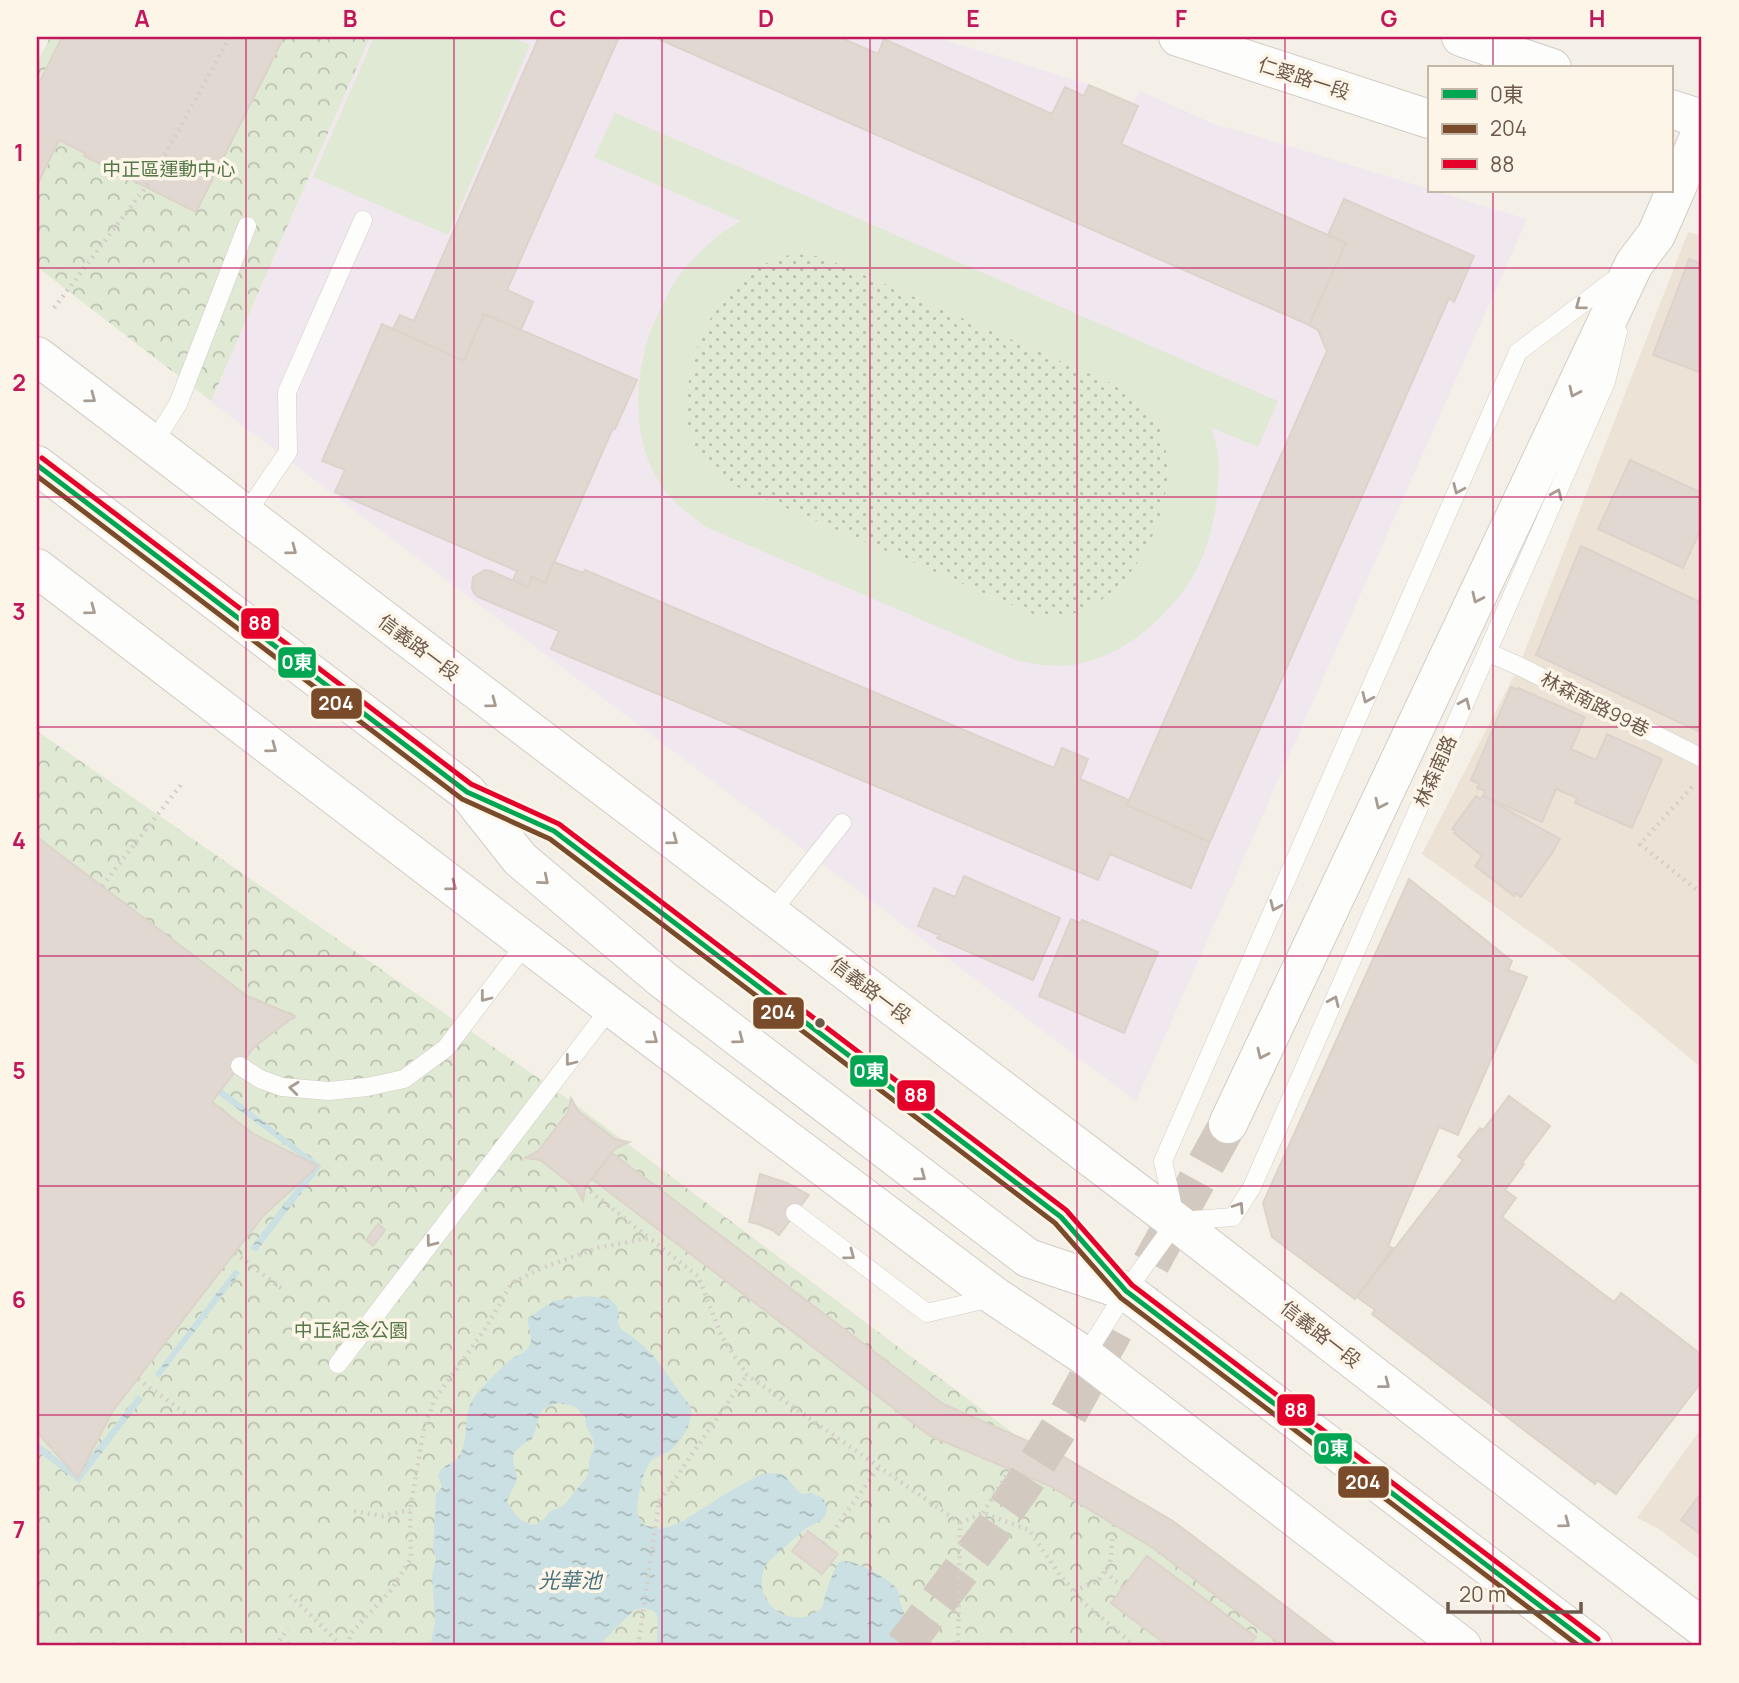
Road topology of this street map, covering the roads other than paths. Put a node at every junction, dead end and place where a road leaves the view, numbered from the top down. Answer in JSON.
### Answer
{"nodes":[{"id":1,"x":1178,"y":37,"type":"edge"},
{"id":2,"x":1461,"y":37,"type":"edge"},
{"id":3,"x":1546,"y":66,"type":"edge"},
{"id":4,"x":1672,"y":109,"type":"edge"},
{"id":5,"x":1702,"y":118,"type":"edge"},
{"id":6,"x":1428,"y":119,"type":"edge"},
{"id":7,"x":1702,"y":130,"type":"edge"},
{"id":8,"x":1674,"y":199,"type":"edge"},
{"id":9,"x":363,"y":220,"type":"dead end"},
{"id":10,"x":247,"y":226,"type":"dead end"},
{"id":11,"x":1634,"y":264,"type":"junction"},
{"id":12,"x":37,"y":356,"type":"edge"},
{"id":13,"x":153,"y":444,"type":"junction"},
{"id":14,"x":37,"y":465,"type":"edge"},
{"id":15,"x":245,"y":515,"type":"junction"},
{"id":16,"x":37,"y":568,"type":"edge"},
{"id":17,"x":1488,"y":652,"type":"junction"},
{"id":18,"x":1702,"y":758,"type":"edge"},
{"id":19,"x":467,"y":792,"type":"junction"},
{"id":20,"x":842,"y":823,"type":"dead end"},
{"id":21,"x":770,"y":914,"type":"junction"},
{"id":22,"x":526,"y":943,"type":"junction"},
{"id":23,"x":611,"y":1007,"type":"junction"},
{"id":24,"x":240,"y":1066,"type":"dead end"},
{"id":25,"x":1228,"y":1124,"type":"tunnel mouth"},
{"id":26,"x":795,"y":1213,"type":"dead end"},
{"id":27,"x":1176,"y":1222,"type":"junction"},
{"id":28,"x":1126,"y":1291,"type":"junction"},
{"id":29,"x":996,"y":1297,"type":"junction"},
{"id":30,"x":1085,"y":1356,"type":"junction"},
{"id":31,"x":338,"y":1364,"type":"dead end"},
{"id":32,"x":1702,"y":1627,"type":"edge"},
{"id":33,"x":1462,"y":1646,"type":"edge"},
{"id":34,"x":1593,"y":1646,"type":"edge"}],
"edges":[{"from":1,"to":6,"type":"main road","name":"仁愛路一段"},
{"from":2,"to":3,"type":"main road"},
{"from":4,"to":5,"type":"main road"},
{"from":7,"to":8,"type":"main road","name":"林森南路"},
{"from":8,"to":11,"type":"main road","name":"林森南路"},
{"from":9,"to":15,"type":"lane"},
{"from":10,"to":13,"type":"lane"},
{"from":17,"to":11,"type":"lane","name":"林森南路","one_way":true},
{"from":11,"to":25,"type":"main road","name":"林森南路","one_way":true},
{"from":11,"to":27,"type":"lane","name":"林森南路","one_way":true},
{"from":12,"to":13,"type":"main road","name":"信義路一段","one_way":true},
{"from":13,"to":15,"type":"main road","name":"信義路一段"},
{"from":14,"to":19,"type":"main road"},
{"from":15,"to":21,"type":"main road","name":"信義路一段","one_way":true},
{"from":16,"to":22,"type":"main road","one_way":true},
{"from":17,"to":18,"type":"lane","name":"林森南路99巷"},
{"from":27,"to":17,"type":"lane","name":"林森南路","one_way":true},
{"from":19,"to":28,"type":"lane"},
{"from":19,"to":28,"type":"main road","one_way":true},
{"from":20,"to":21,"type":"lane"},
{"from":21,"to":27,"type":"main road","name":"信義路一段"},
{"from":22,"to":23,"type":"main road"},
{"from":22,"to":24,"type":"lane","one_way":true},
{"from":23,"to":29,"type":"main road","one_way":true},
{"from":23,"to":31,"type":"lane","one_way":true},
{"from":26,"to":29,"type":"lane","one_way":true},
{"from":27,"to":28,"type":"lane"},
{"from":27,"to":32,"type":"main road","name":"信義路一段","one_way":true},
{"from":28,"to":30,"type":"lane"},
{"from":28,"to":34,"type":"main road"},
{"from":29,"to":30,"type":"main road"},
{"from":30,"to":33,"type":"main road"}]}
